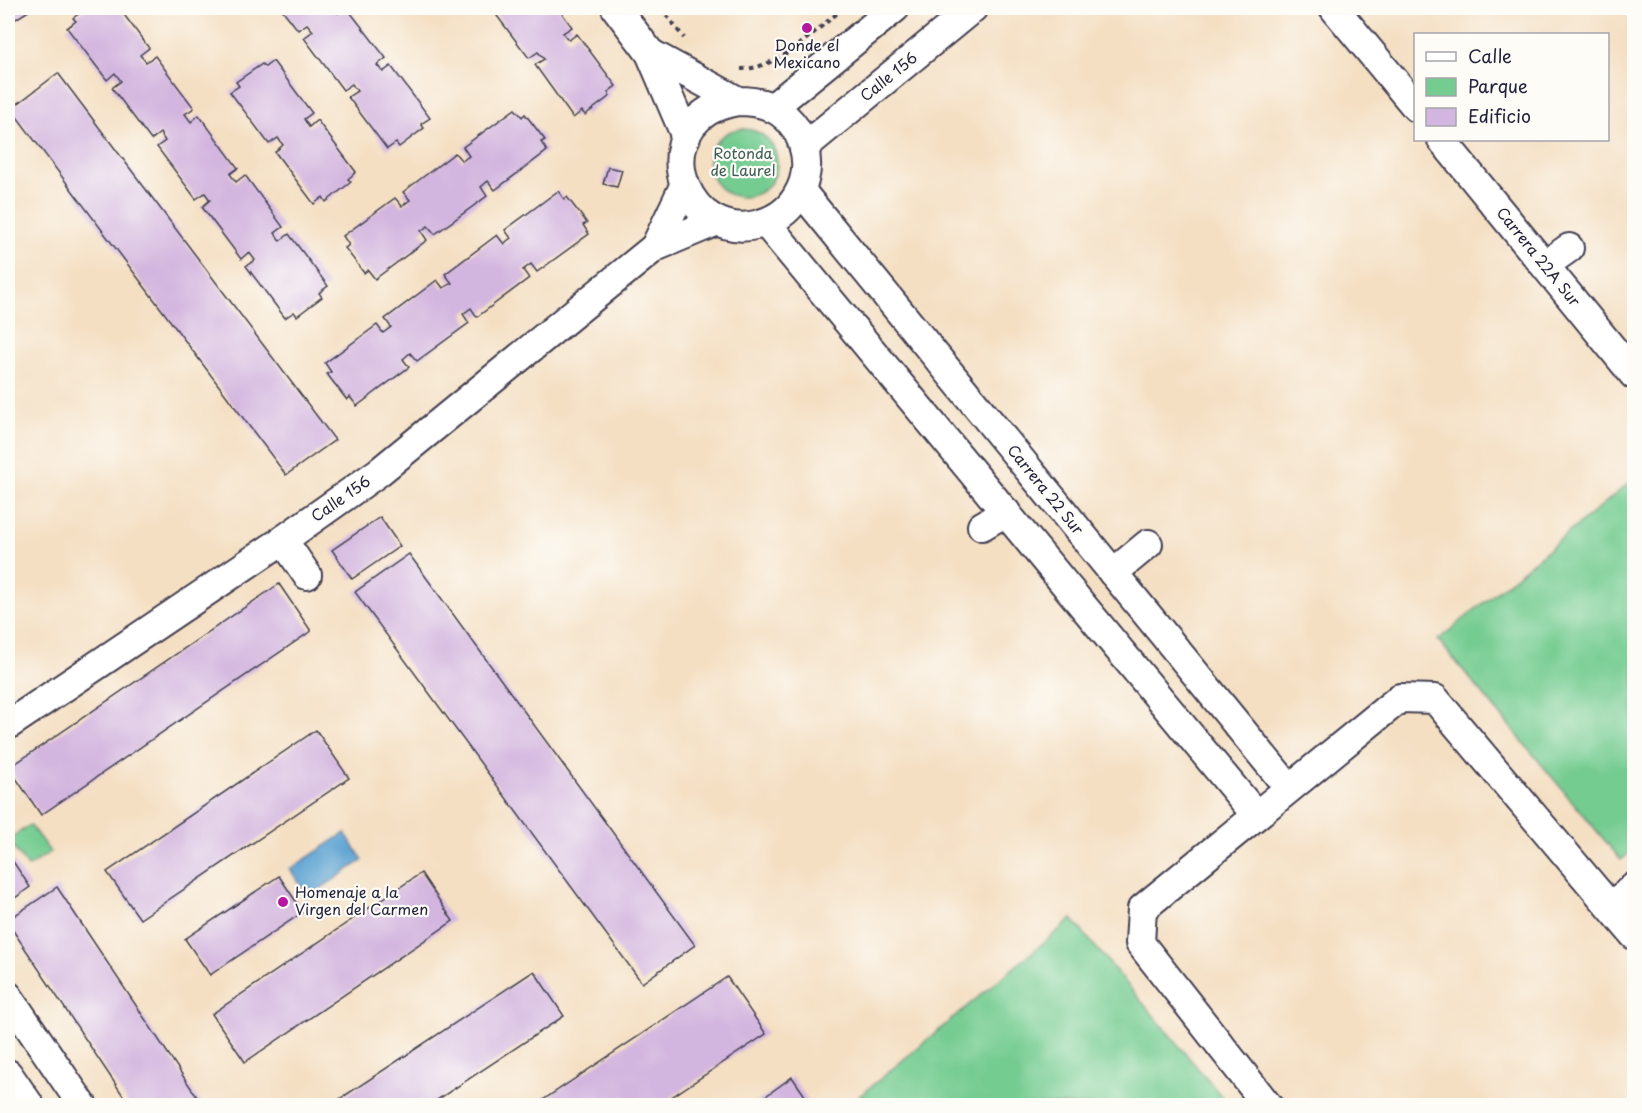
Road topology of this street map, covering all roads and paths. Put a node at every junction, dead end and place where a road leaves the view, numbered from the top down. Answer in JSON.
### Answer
{"nodes":[{"id":1,"x":616,"y":8,"type":"edge"},
{"id":2,"x":661,"y":8,"type":"edge"},
{"id":3,"x":844,"y":8,"type":"edge"},
{"id":4,"x":895,"y":8,"type":"edge"},
{"id":5,"x":974,"y":8,"type":"edge"},
{"id":6,"x":1334,"y":8,"type":"edge"},
{"id":7,"x":688,"y":43,"type":"dead end"},
{"id":8,"x":650,"y":53,"type":"junction"},
{"id":9,"x":734,"y":68,"type":"dead end"},
{"id":10,"x":738,"y":101,"type":"junction"},
{"id":11,"x":1414,"y":105,"type":"edge"},
{"id":12,"x":772,"y":108,"type":"junction"},
{"id":13,"x":686,"y":137,"type":"junction"},
{"id":14,"x":1443,"y":141,"type":"edge"},
{"id":15,"x":804,"y":147,"type":"junction"},
{"id":16,"x":684,"y":186,"type":"junction"},
{"id":17,"x":801,"y":191,"type":"junction"},
{"id":18,"x":717,"y":221,"type":"junction"},
{"id":19,"x":766,"y":223,"type":"junction"},
{"id":20,"x":655,"y":247,"type":"junction"},
{"id":21,"x":1569,"y":248,"type":"dead end"},
{"id":22,"x":1545,"y":265,"type":"junction"},
{"id":23,"x":1635,"y":375,"type":"edge"},
{"id":24,"x":283,"y":540,"type":"junction"},
{"id":25,"x":1148,"y":544,"type":"dead end"},
{"id":26,"x":1113,"y":573,"type":"junction"},
{"id":27,"x":307,"y":575,"type":"dead end"},
{"id":28,"x":8,"y":725,"type":"edge"},
{"id":29,"x":1289,"y":788,"type":"junction"},
{"id":30,"x":1257,"y":815,"type":"junction"},
{"id":31,"x":1635,"y":887,"type":"edge"},
{"id":32,"x":1611,"y":906,"type":"junction"},
{"id":33,"x":1635,"y":934,"type":"edge"},
{"id":34,"x":8,"y":996,"type":"edge"},
{"id":35,"x":8,"y":1074,"type":"edge"},
{"id":36,"x":30,"y":1106,"type":"edge"},
{"id":37,"x":83,"y":1106,"type":"edge"},
{"id":38,"x":1268,"y":1106,"type":"edge"}],
"edges":[{"from":1,"to":8,"type":"street"},
{"from":2,"to":7,"type":"path"},
{"from":3,"to":9,"type":"path"},
{"from":4,"to":12,"type":"street"},
{"from":5,"to":15,"type":"street","name":"Calle 156"},
{"from":6,"to":11,"type":"street"},
{"from":8,"to":10,"type":"street"},
{"from":8,"to":13,"type":"street"},
{"from":10,"to":12,"type":"street"},
{"from":10,"to":13,"type":"street"},
{"from":12,"to":15,"type":"street"},
{"from":13,"to":16,"type":"street"},
{"from":14,"to":22,"type":"street","name":"Carrera 22A Sur"},
{"from":15,"to":17,"type":"street"},
{"from":16,"to":18,"type":"street"},
{"from":16,"to":20,"type":"street","name":"Calle 156"},
{"from":17,"to":19,"type":"street"},
{"from":17,"to":26,"type":"street","name":"Carrera 22 Sur"},
{"from":18,"to":19,"type":"street"},
{"from":18,"to":20,"type":"street","name":"Calle 156"},
{"from":19,"to":30,"type":"street"},
{"from":20,"to":24,"type":"street","name":"Calle 156"},
{"from":21,"to":22,"type":"street"},
{"from":22,"to":23,"type":"street","name":"Carrera 22A Sur"},
{"from":24,"to":27,"type":"street"},
{"from":24,"to":28,"type":"street","name":"Calle 156"},
{"from":25,"to":26,"type":"street"},
{"from":26,"to":29,"type":"street","name":"Carrera 22 Sur"},
{"from":29,"to":30,"type":"street"},
{"from":29,"to":32,"type":"street"},
{"from":30,"to":38,"type":"street"},
{"from":31,"to":32,"type":"street"},
{"from":32,"to":33,"type":"street"},
{"from":34,"to":37,"type":"street"},
{"from":35,"to":36,"type":"street"}]}
